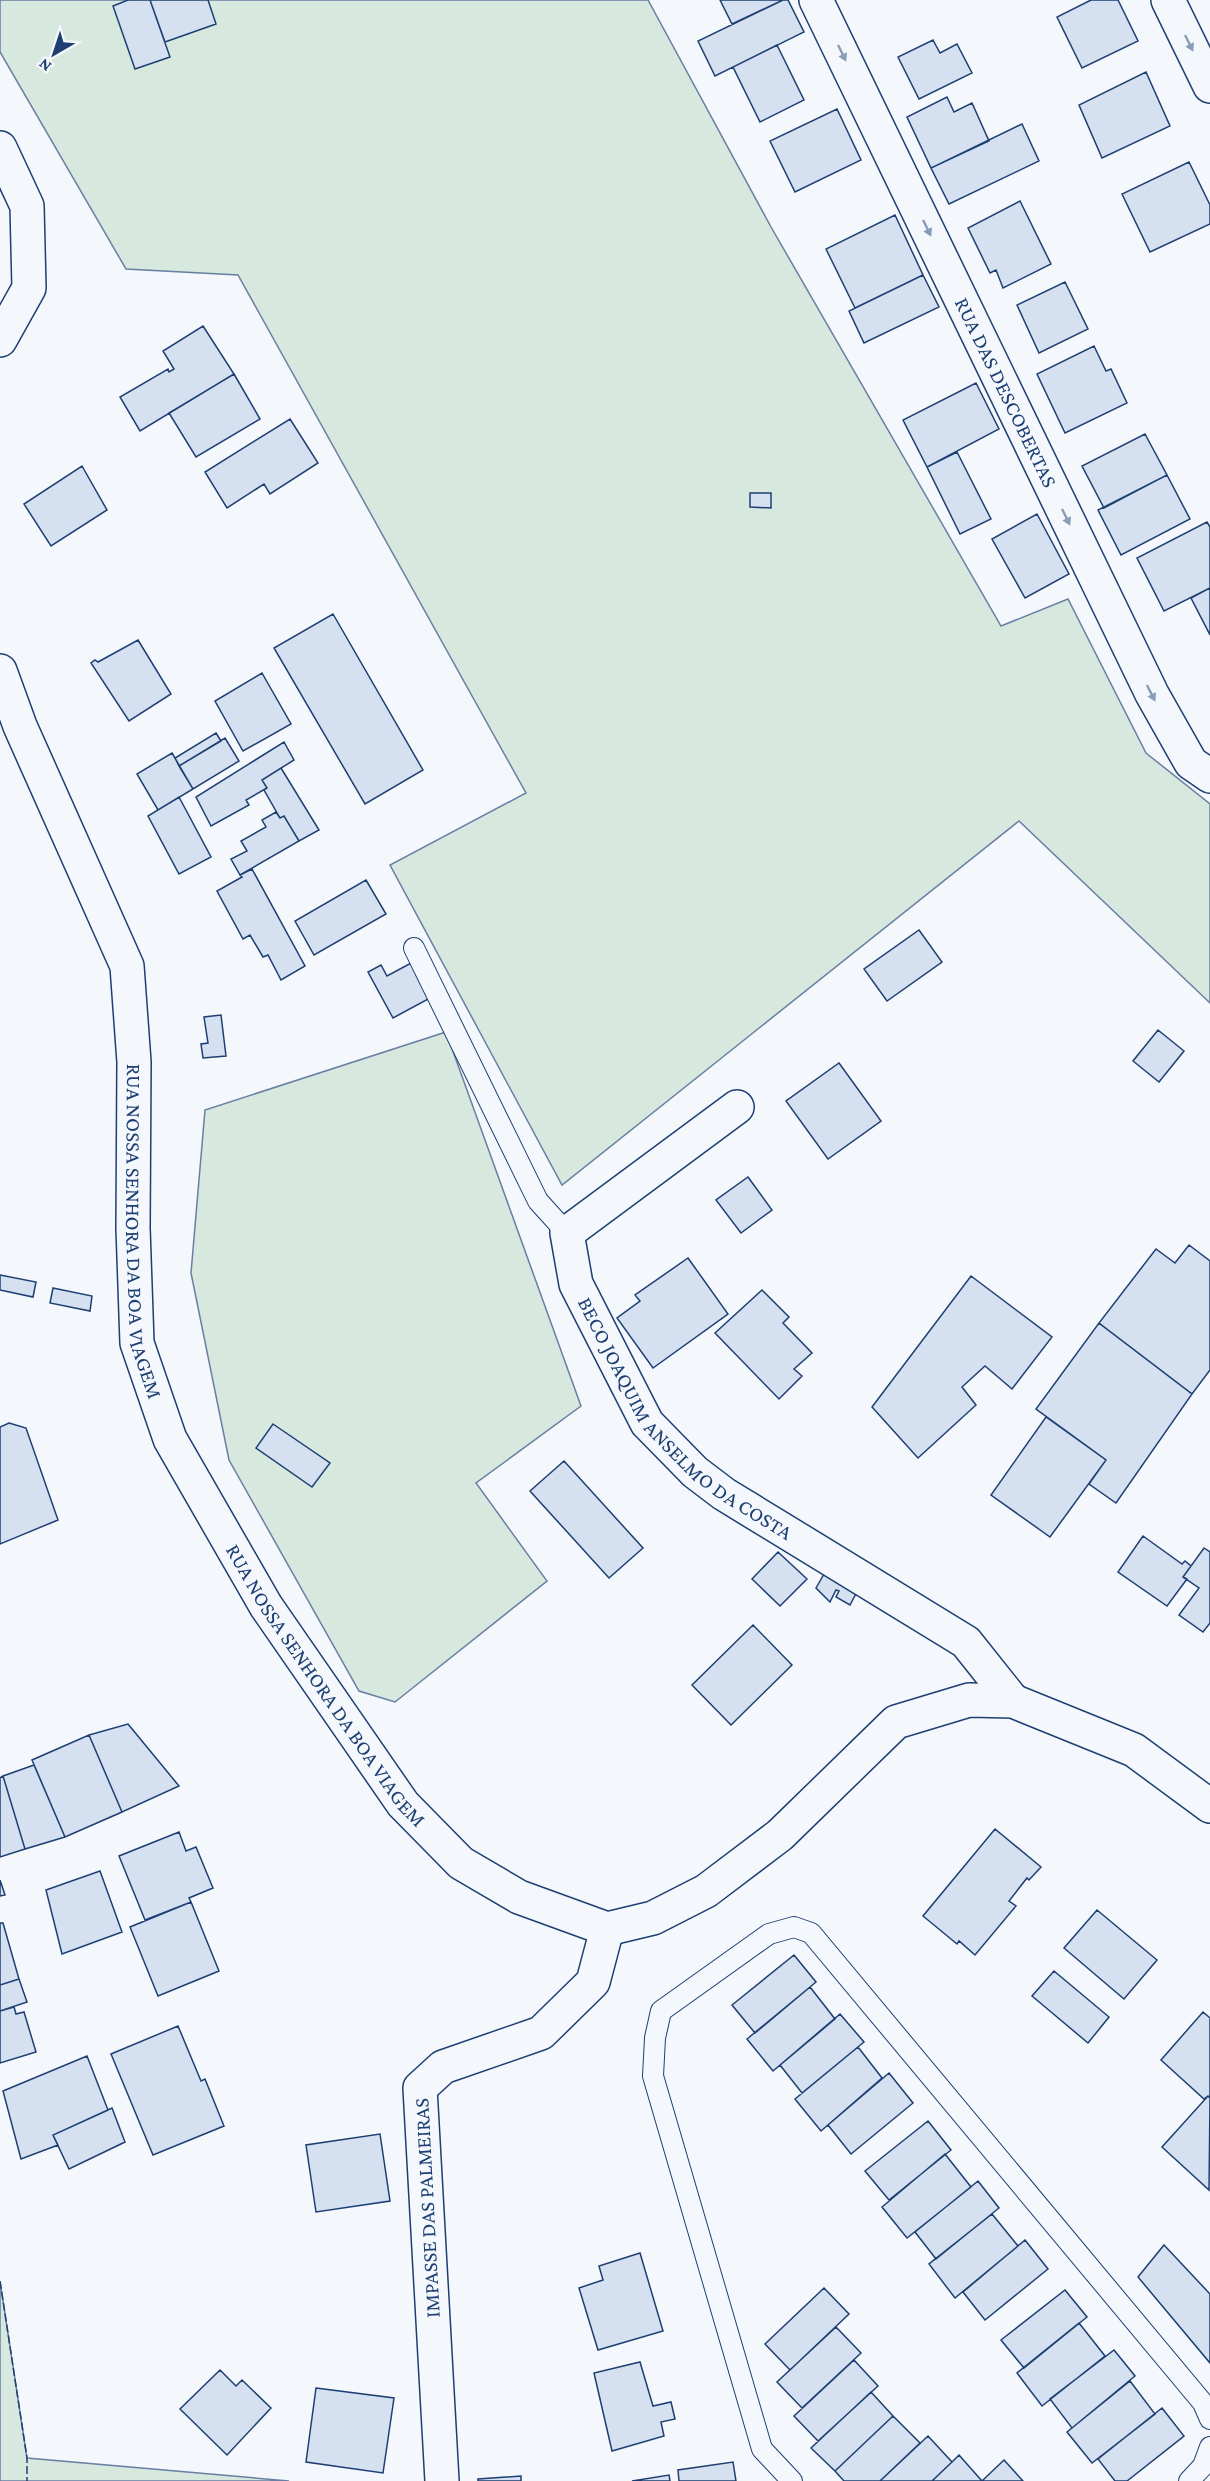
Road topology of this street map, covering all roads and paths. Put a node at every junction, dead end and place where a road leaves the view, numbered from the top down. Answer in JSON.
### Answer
{"nodes":[{"id":1,"x":816,"y":0,"type":"edge"},
{"id":2,"x":1168,"y":0,"type":"edge"},
{"id":3,"x":1210,"y":86,"type":"edge"},
{"id":4,"x":0,"y":148,"type":"edge"},
{"id":5,"x":0,"y":340,"type":"edge"},
{"id":6,"x":0,"y":671,"type":"edge"},
{"id":7,"x":1210,"y":776,"type":"edge"},
{"id":8,"x":414,"y":948,"type":"dead end"},
{"id":9,"x":737,"y":1107,"type":"dead end"},
{"id":10,"x":567,"y":1233,"type":"junction"},
{"id":11,"x":1013,"y":1701,"type":"junction"},
{"id":12,"x":1210,"y":1806,"type":"edge"},
{"id":13,"x":607,"y":1929,"type":"junction"},
{"id":14,"x":1210,"y":2420,"type":"edge"},
{"id":15,"x":1210,"y":2447,"type":"edge"},
{"id":16,"x":442,"y":2481,"type":"edge"},
{"id":17,"x":792,"y":2481,"type":"edge"},
{"id":18,"x":1189,"y":2481,"type":"edge"}],
"edges":[{"from":1,"to":7,"type":"street","name":"RUA DAS DESCOBERTAS","one_way":true},
{"from":2,"to":3,"type":"street","one_way":true},
{"from":4,"to":5,"type":"street"},
{"from":6,"to":13,"type":"street","name":"RUA NOSSA SENHORA DA BOA VIAGEM"},
{"from":8,"to":10,"type":"lane"},
{"from":9,"to":10,"type":"street"},
{"from":10,"to":11,"type":"street","name":"BECO JOAQUIM ANSELMO DA COSTA"},
{"from":11,"to":12,"type":"street"},
{"from":11,"to":13,"type":"street"},
{"from":13,"to":16,"type":"street","name":"IMPASSE DAS PALMEIRAS"},
{"from":14,"to":17,"type":"lane"},
{"from":15,"to":18,"type":"lane"}]}
